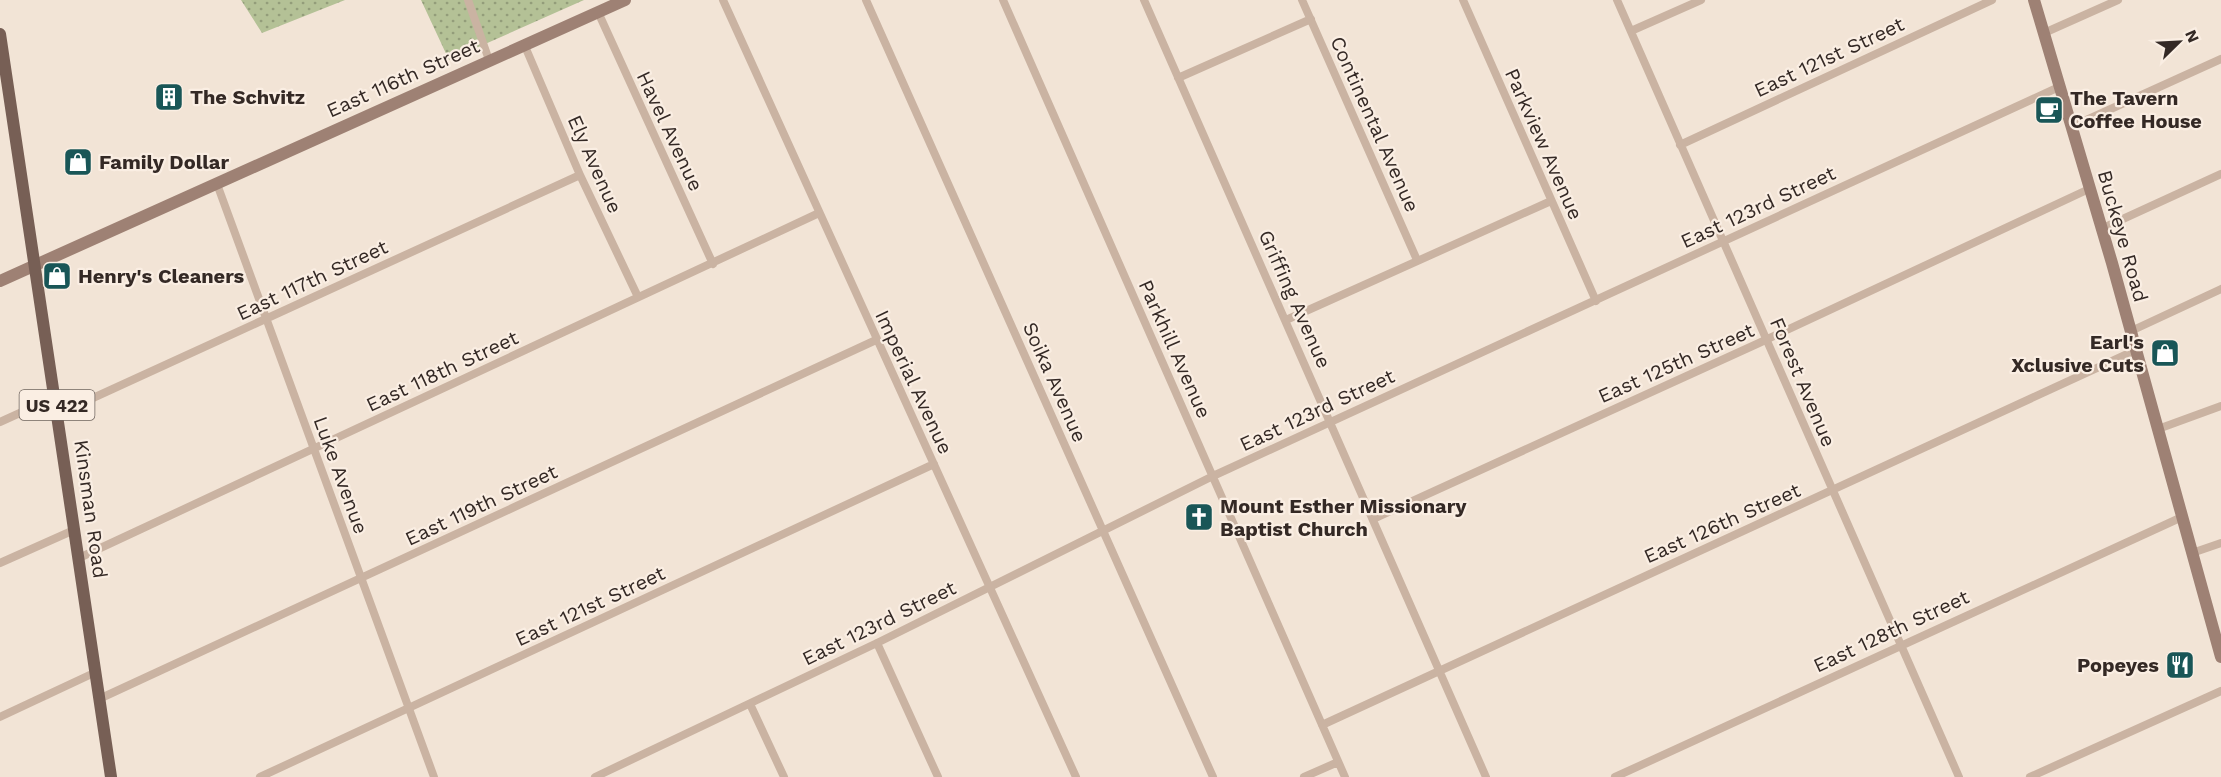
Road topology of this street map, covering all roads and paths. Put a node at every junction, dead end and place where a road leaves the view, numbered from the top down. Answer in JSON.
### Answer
{"nodes":[{"id":1,"x":468,"y":0,"type":"edge"},
{"id":2,"x":625,"y":0,"type":"edge"},
{"id":3,"x":723,"y":0,"type":"edge"},
{"id":4,"x":866,"y":0,"type":"edge"},
{"id":5,"x":1003,"y":0,"type":"edge"},
{"id":6,"x":1144,"y":0,"type":"edge"},
{"id":7,"x":1302,"y":0,"type":"edge"},
{"id":8,"x":1463,"y":0,"type":"edge"},
{"id":9,"x":1617,"y":0,"type":"edge"},
{"id":10,"x":1701,"y":0,"type":"edge"},
{"id":11,"x":1992,"y":0,"type":"edge"},
{"id":12,"x":2034,"y":0,"type":"edge"},
{"id":13,"x":2118,"y":0,"type":"edge"},
{"id":14,"x":598,"y":12,"type":"junction"},
{"id":15,"x":1311,"y":19,"type":"junction"},
{"id":16,"x":1631,"y":32,"type":"junction"},
{"id":17,"x":2044,"y":33,"type":"junction"},
{"id":18,"x":0,"y":34,"type":"edge"},
{"id":19,"x":524,"y":44,"type":"junction"},
{"id":20,"x":2221,"y":59,"type":"edge"},
{"id":21,"x":489,"y":60,"type":"junction"},
{"id":22,"x":1178,"y":78,"type":"junction"},
{"id":23,"x":2059,"y":87,"type":"junction"},
{"id":24,"x":2071,"y":127,"type":"junction"},
{"id":25,"x":1680,"y":145,"type":"junction"},
{"id":26,"x":2221,"y":174,"type":"edge"},
{"id":27,"x":580,"y":175,"type":"junction"},
{"id":28,"x":217,"y":184,"type":"junction"},
{"id":29,"x":2089,"y":189,"type":"junction"},
{"id":30,"x":1551,"y":201,"type":"junction"},
{"id":31,"x":819,"y":213,"type":"junction"},
{"id":32,"x":2101,"y":229,"type":"junction"},
{"id":33,"x":1723,"y":241,"type":"junction"},
{"id":34,"x":1417,"y":261,"type":"junction"},
{"id":35,"x":713,"y":264,"type":"junction"},
{"id":36,"x":35,"y":266,"type":"junction"},
{"id":37,"x":0,"y":281,"type":"edge"},
{"id":38,"x":2221,"y":289,"type":"edge"},
{"id":39,"x":638,"y":297,"type":"junction"},
{"id":40,"x":1596,"y":301,"type":"junction"},
{"id":41,"x":267,"y":319,"type":"junction"},
{"id":42,"x":1286,"y":320,"type":"junction"},
{"id":43,"x":2131,"y":331,"type":"junction"},
{"id":44,"x":876,"y":340,"type":"junction"},
{"id":45,"x":1767,"y":340,"type":"junction"},
{"id":46,"x":2136,"y":350,"type":"junction"},
{"id":47,"x":55,"y":398,"type":"junction"},
{"id":48,"x":2221,"y":406,"type":"edge"},
{"id":49,"x":58,"y":414,"type":"junction"},
{"id":50,"x":0,"y":422,"type":"edge"},
{"id":51,"x":1330,"y":422,"type":"junction"},
{"id":52,"x":2158,"y":429,"type":"junction"},
{"id":53,"x":313,"y":449,"type":"junction"},
{"id":54,"x":934,"y":464,"type":"junction"},
{"id":55,"x":1213,"y":477,"type":"junction"},
{"id":56,"x":1832,"y":492,"type":"junction"},
{"id":57,"x":2182,"y":517,"type":"junction"},
{"id":58,"x":1373,"y":519,"type":"junction"},
{"id":59,"x":74,"y":530,"type":"junction"},
{"id":60,"x":1103,"y":531,"type":"junction"},
{"id":61,"x":2221,"y":543,"type":"edge"},
{"id":62,"x":2192,"y":553,"type":"junction"},
{"id":63,"x":79,"y":558,"type":"junction"},
{"id":64,"x":0,"y":563,"type":"edge"},
{"id":65,"x":361,"y":579,"type":"junction"},
{"id":66,"x":989,"y":588,"type":"junction"},
{"id":67,"x":877,"y":643,"type":"junction"},
{"id":68,"x":1900,"y":645,"type":"junction"},
{"id":69,"x":2221,"y":657,"type":"edge"},
{"id":70,"x":1439,"y":670,"type":"junction"},
{"id":71,"x":96,"y":672,"type":"junction"},
{"id":72,"x":2221,"y":691,"type":"edge"},
{"id":73,"x":99,"y":699,"type":"junction"},
{"id":74,"x":750,"y":704,"type":"junction"},
{"id":75,"x":409,"y":708,"type":"junction"},
{"id":76,"x":0,"y":717,"type":"edge"},
{"id":77,"x":1322,"y":725,"type":"junction"},
{"id":78,"x":1338,"y":762,"type":"junction"},
{"id":79,"x":111,"y":777,"type":"edge"},
{"id":80,"x":260,"y":777,"type":"edge"},
{"id":81,"x":434,"y":777,"type":"edge"},
{"id":82,"x":595,"y":777,"type":"edge"},
{"id":83,"x":784,"y":777,"type":"edge"},
{"id":84,"x":938,"y":777,"type":"edge"},
{"id":85,"x":1076,"y":777,"type":"edge"},
{"id":86,"x":1213,"y":777,"type":"edge"},
{"id":87,"x":1304,"y":777,"type":"edge"},
{"id":88,"x":1345,"y":777,"type":"edge"},
{"id":89,"x":1486,"y":777,"type":"edge"},
{"id":90,"x":1615,"y":777,"type":"edge"},
{"id":91,"x":1959,"y":777,"type":"edge"},
{"id":92,"x":2030,"y":777,"type":"edge"}],
"edges":[{"from":1,"to":21,"type":"street"},
{"from":2,"to":14,"type":"street","name":"East 116th Street"},
{"from":3,"to":31,"type":"street","name":"Imperial Avenue"},
{"from":4,"to":60,"type":"street","name":"Soika Avenue"},
{"from":5,"to":55,"type":"street","name":"Parkhill Avenue"},
{"from":6,"to":22,"type":"street","name":"Griffing Avenue"},
{"from":7,"to":15,"type":"street","name":"Continental Avenue"},
{"from":8,"to":30,"type":"street","name":"Parkview Avenue"},
{"from":9,"to":16,"type":"street","name":"Forest Avenue"},
{"from":10,"to":16,"type":"street"},
{"from":11,"to":25,"type":"street","name":"East 121st Street"},
{"from":12,"to":17,"type":"street","name":"Buckeye Road"},
{"from":13,"to":17,"type":"street"},
{"from":14,"to":19,"type":"street","name":"East 116th Street"},
{"from":14,"to":35,"type":"street","name":"Havel Avenue"},
{"from":15,"to":22,"type":"street"},
{"from":15,"to":34,"type":"street","name":"Continental Avenue"},
{"from":16,"to":25,"type":"street","name":"Forest Avenue"},
{"from":17,"to":23,"type":"street","name":"Buckeye Road"},
{"from":18,"to":36,"type":"main road","name":"Kinsman Road","number":"US 422"},
{"from":19,"to":21,"type":"street","name":"East 116th Street"},
{"from":19,"to":27,"type":"street","name":"Ely Avenue"},
{"from":20,"to":24,"type":"street"},
{"from":21,"to":28,"type":"street","name":"East 116th Street"},
{"from":22,"to":42,"type":"street","name":"Griffing Avenue"},
{"from":23,"to":24,"type":"street","name":"Buckeye Road"},
{"from":23,"to":33,"type":"street","name":"East 123rd Street"},
{"from":24,"to":29,"type":"street","name":"Buckeye Road"},
{"from":25,"to":33,"type":"street","name":"Forest Avenue"},
{"from":26,"to":32,"type":"street"},
{"from":27,"to":39,"type":"street","name":"Ely Avenue"},
{"from":27,"to":41,"type":"street","name":"East 117th Street"},
{"from":28,"to":36,"type":"street","name":"East 116th Street"},
{"from":28,"to":41,"type":"street","name":"Luke Avenue"},
{"from":29,"to":32,"type":"street","name":"Buckeye Road"},
{"from":29,"to":45,"type":"street","name":"East 125th Street"},
{"from":30,"to":34,"type":"street"},
{"from":30,"to":40,"type":"street","name":"Parkview Avenue"},
{"from":31,"to":35,"type":"street","name":"East 118th Street"},
{"from":31,"to":44,"type":"street","name":"Imperial Avenue"},
{"from":32,"to":43,"type":"street","name":"Buckeye Road"},
{"from":33,"to":40,"type":"street","name":"East 123rd Street"},
{"from":33,"to":45,"type":"street","name":"Forest Avenue"},
{"from":34,"to":42,"type":"street"},
{"from":35,"to":39,"type":"street","name":"East 118th Street"},
{"from":36,"to":37,"type":"street","name":"East 116th Street"},
{"from":36,"to":47,"type":"main road","name":"Kinsman Road","number":"US 422"},
{"from":38,"to":43,"type":"street"},
{"from":39,"to":53,"type":"street","name":"East 118th Street"},
{"from":40,"to":51,"type":"street","name":"East 123rd Street"},
{"from":41,"to":49,"type":"street","name":"East 117th Street"},
{"from":41,"to":53,"type":"street","name":"Luke Avenue"},
{"from":42,"to":51,"type":"street","name":"Griffing Avenue"},
{"from":43,"to":46,"type":"street","name":"Buckeye Road"},
{"from":44,"to":54,"type":"street","name":"Imperial Avenue"},
{"from":44,"to":65,"type":"street","name":"East 119th Street"},
{"from":45,"to":56,"type":"street","name":"Forest Avenue"},
{"from":45,"to":58,"type":"street","name":"East 125th Street"},
{"from":46,"to":52,"type":"street","name":"Buckeye Road"},
{"from":46,"to":56,"type":"street","name":"East 126th Street"},
{"from":47,"to":49,"type":"main road","name":"Kinsman Road","number":"US 422"},
{"from":47,"to":50,"type":"street"},
{"from":48,"to":52,"type":"street"},
{"from":49,"to":59,"type":"main road","name":"Kinsman Road","number":"US 422"},
{"from":51,"to":55,"type":"street","name":"East 123rd Street"},
{"from":51,"to":58,"type":"street","name":"Griffing Avenue"},
{"from":52,"to":57,"type":"street","name":"Buckeye Road"},
{"from":53,"to":63,"type":"street","name":"East 118th Street"},
{"from":53,"to":65,"type":"street","name":"Luke Avenue"},
{"from":54,"to":66,"type":"street","name":"Imperial Avenue"},
{"from":54,"to":75,"type":"street","name":"East 121st Street"},
{"from":55,"to":60,"type":"street","name":"East 123rd Street"},
{"from":55,"to":77,"type":"street","name":"Parkhill Avenue"},
{"from":56,"to":68,"type":"street","name":"Forest Avenue"},
{"from":56,"to":70,"type":"street","name":"East 126th Street"},
{"from":57,"to":62,"type":"street","name":"Buckeye Road"},
{"from":57,"to":68,"type":"street","name":"East 128th Street"},
{"from":58,"to":70,"type":"street","name":"Griffing Avenue"},
{"from":59,"to":63,"type":"main road","name":"Kinsman Road","number":"US 422"},
{"from":59,"to":64,"type":"street"},
{"from":60,"to":66,"type":"street","name":"East 123rd Street"},
{"from":60,"to":86,"type":"street","name":"Soika Avenue"},
{"from":61,"to":62,"type":"street"},
{"from":62,"to":69,"type":"street","name":"Buckeye Road"},
{"from":63,"to":71,"type":"main road","name":"Kinsman Road","number":"US 422"},
{"from":65,"to":73,"type":"street","name":"East 119th Street"},
{"from":65,"to":75,"type":"street","name":"Luke Avenue"},
{"from":66,"to":67,"type":"street","name":"East 123rd Street"},
{"from":66,"to":85,"type":"street","name":"Imperial Avenue"},
{"from":67,"to":74,"type":"street","name":"East 123rd Street"},
{"from":67,"to":84,"type":"street"},
{"from":68,"to":90,"type":"street","name":"East 128th Street"},
{"from":68,"to":91,"type":"street","name":"Forest Avenue"},
{"from":70,"to":77,"type":"street","name":"East 126th Street"},
{"from":70,"to":89,"type":"street","name":"Griffing Avenue"},
{"from":71,"to":73,"type":"main road","name":"Kinsman Road","number":"US 422"},
{"from":71,"to":76,"type":"street"},
{"from":72,"to":92,"type":"street"},
{"from":73,"to":79,"type":"main road","name":"Kinsman Road","number":"US 422"},
{"from":74,"to":82,"type":"street","name":"East 123rd Street"},
{"from":74,"to":83,"type":"street"},
{"from":75,"to":80,"type":"street","name":"East 121st Street"},
{"from":75,"to":81,"type":"street","name":"Luke Avenue"},
{"from":77,"to":78,"type":"street","name":"Parkhill Avenue"},
{"from":78,"to":87,"type":"street"},
{"from":78,"to":88,"type":"street","name":"Parkhill Avenue"}]}
